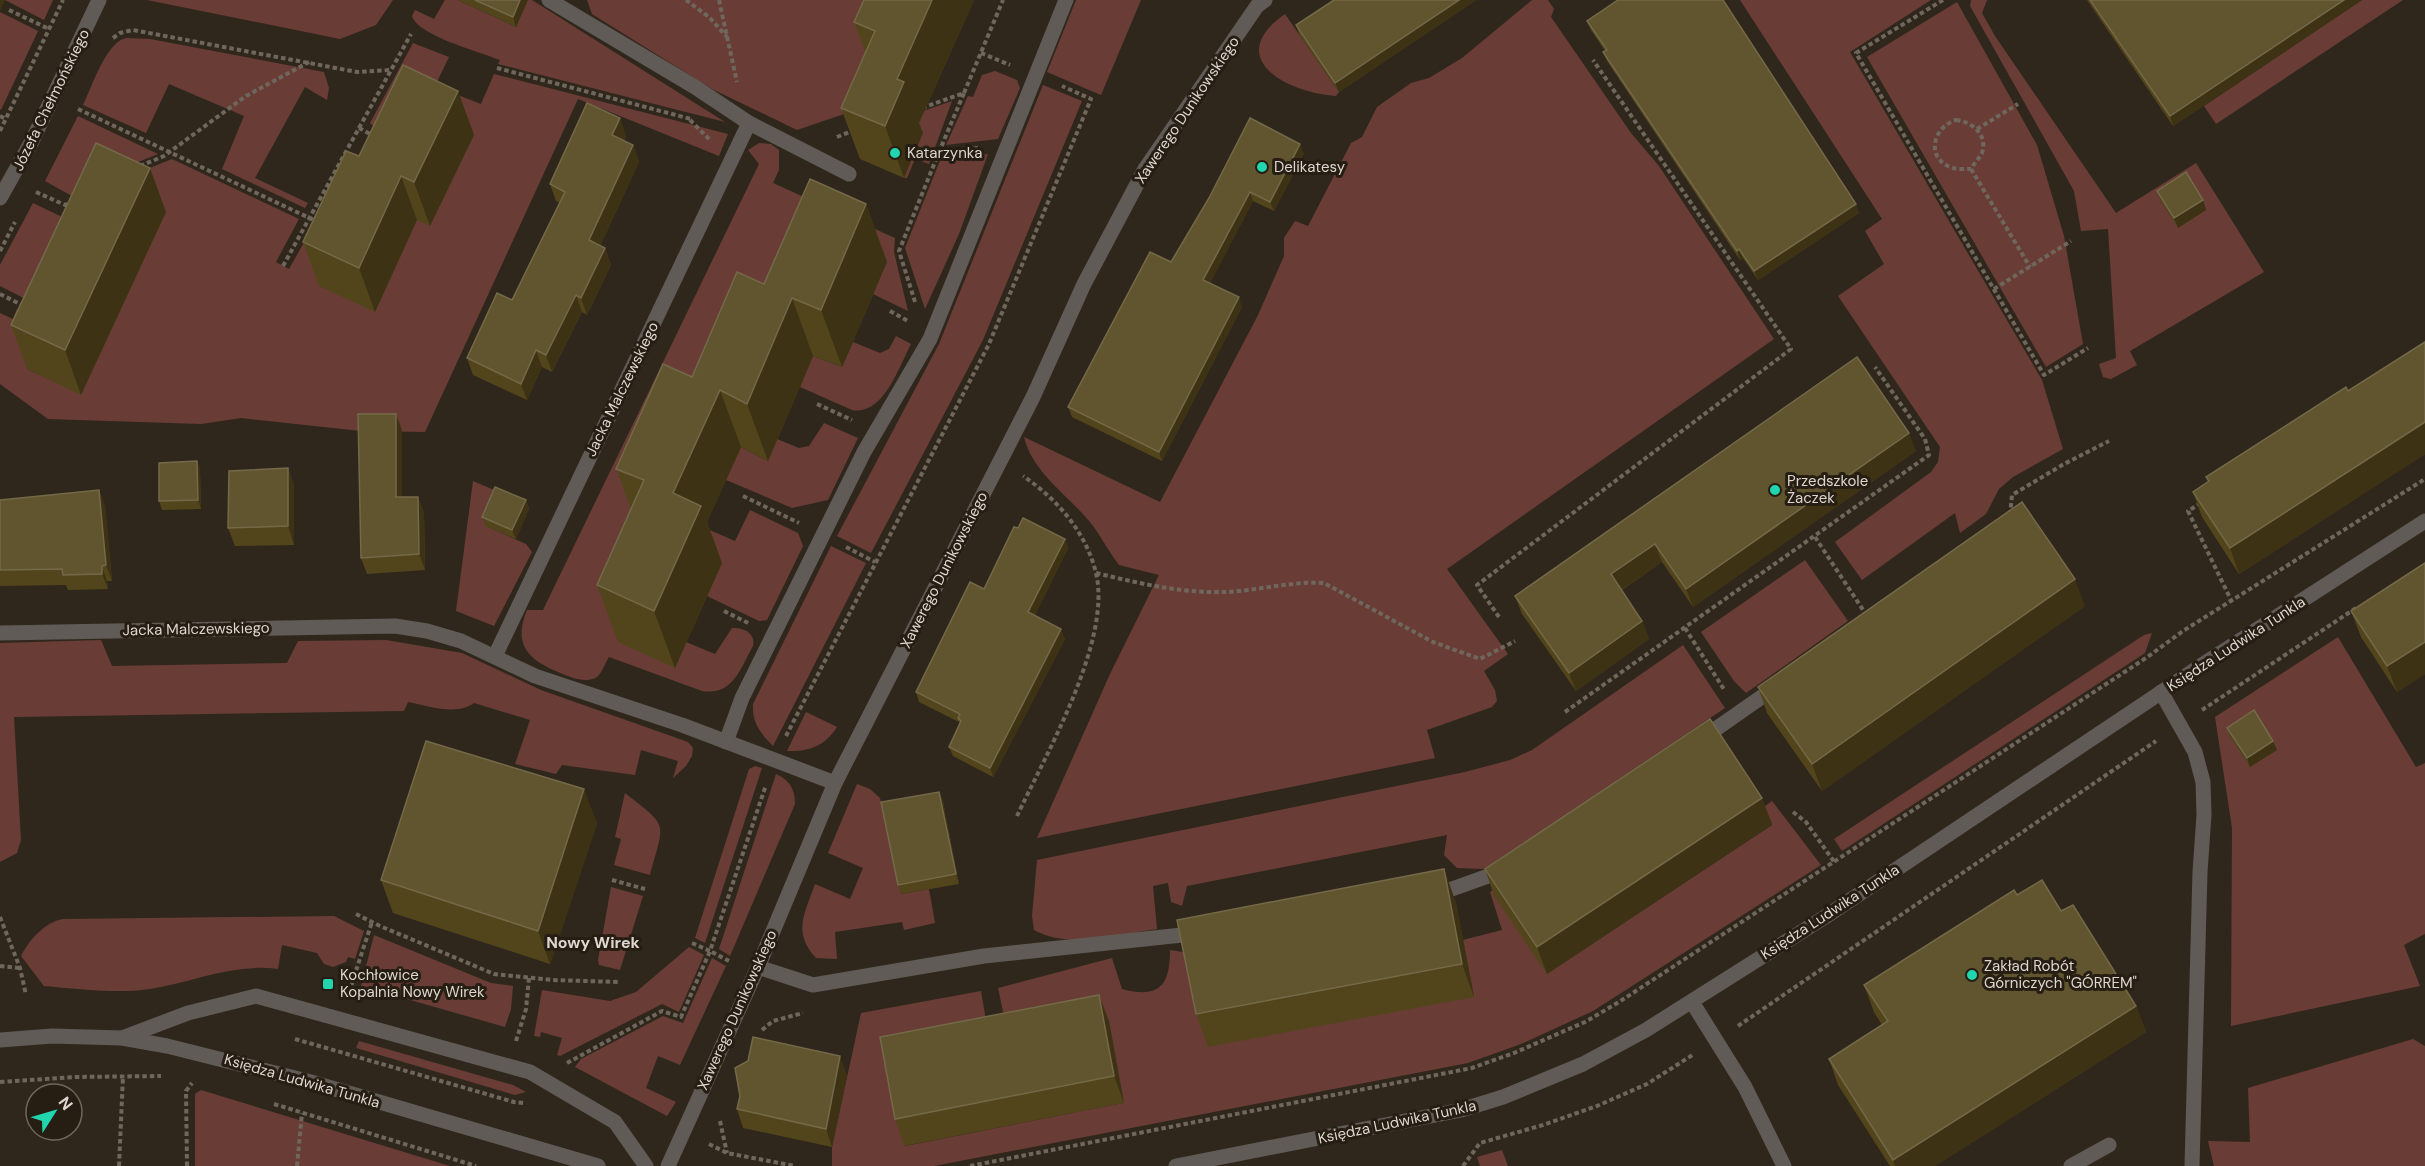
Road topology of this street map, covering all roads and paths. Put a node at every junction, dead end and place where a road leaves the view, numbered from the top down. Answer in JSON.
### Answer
{"nodes":[{"id":1,"x":63,"y":0,"type":"edge"},
{"id":2,"x":99,"y":0,"type":"edge"},
{"id":3,"x":549,"y":0,"type":"edge"},
{"id":4,"x":686,"y":0,"type":"edge"},
{"id":5,"x":720,"y":0,"type":"edge"},
{"id":6,"x":1003,"y":0,"type":"edge"},
{"id":7,"x":1066,"y":0,"type":"edge"},
{"id":8,"x":1264,"y":0,"type":"edge"},
{"id":9,"x":1943,"y":0,"type":"edge"},
{"id":10,"x":9,"y":10,"type":"dead end"},
{"id":11,"x":49,"y":29,"type":"junction"},
{"id":12,"x":411,"y":34,"type":"dead end"},
{"id":13,"x":727,"y":38,"type":"junction"},
{"id":14,"x":109,"y":43,"type":"dead end"},
{"id":15,"x":1593,"y":60,"type":"dead end"},
{"id":16,"x":310,"y":62,"type":"junction"},
{"id":17,"x":497,"y":68,"type":"dead end"},
{"id":18,"x":391,"y":70,"type":"junction"},
{"id":19,"x":1075,"y":92,"type":"dead end"},
{"id":20,"x":964,"y":93,"type":"junction"},
{"id":21,"x":81,"y":98,"type":"dead end"},
{"id":22,"x":2018,"y":104,"type":"dead end"},
{"id":23,"x":76,"y":108,"type":"junction"},
{"id":24,"x":913,"y":110,"type":"dead end"},
{"id":25,"x":0,"y":116,"type":"edge"},
{"id":26,"x":72,"y":118,"type":"dead end"},
{"id":27,"x":6,"y":119,"type":"junction"},
{"id":28,"x":701,"y":122,"type":"dead end"},
{"id":29,"x":749,"y":123,"type":"junction"},
{"id":30,"x":359,"y":128,"type":"junction"},
{"id":31,"x":861,"y":128,"type":"edge"},
{"id":32,"x":1977,"y":129,"type":"junction"},
{"id":33,"x":0,"y":131,"type":"edge"},
{"id":34,"x":378,"y":138,"type":"edge"},
{"id":35,"x":1005,"y":146,"type":"junction"},
{"id":36,"x":802,"y":150,"type":"junction"},
{"id":37,"x":168,"y":151,"type":"junction"},
{"id":38,"x":939,"y":152,"type":"junction"},
{"id":39,"x":133,"y":169,"type":"edge"},
{"id":40,"x":1971,"y":169,"type":"junction"},
{"id":41,"x":849,"y":174,"type":"dead end"},
{"id":42,"x":38,"y":184,"type":"dead end"},
{"id":43,"x":34,"y":190,"type":"junction"},
{"id":44,"x":30,"y":197,"type":"dead end"},
{"id":45,"x":0,"y":198,"type":"edge"},
{"id":46,"x":73,"y":200,"type":"edge"},
{"id":47,"x":18,"y":218,"type":"dead end"},
{"id":48,"x":309,"y":218,"type":"junction"},
{"id":49,"x":325,"y":225,"type":"edge"},
{"id":50,"x":2071,"y":241,"type":"dead end"},
{"id":51,"x":0,"y":251,"type":"edge"},
{"id":52,"x":283,"y":266,"type":"dead end"},
{"id":53,"x":2030,"y":267,"type":"junction"},
{"id":54,"x":1994,"y":289,"type":"junction"},
{"id":55,"x":0,"y":294,"type":"edge"},
{"id":56,"x":30,"y":309,"type":"edge"},
{"id":57,"x":930,"y":339,"type":"junction"},
{"id":58,"x":2088,"y":348,"type":"dead end"},
{"id":59,"x":1875,"y":367,"type":"dead end"},
{"id":60,"x":818,"y":404,"type":"dead end"},
{"id":61,"x":876,"y":432,"type":"junction"},
{"id":62,"x":2109,"y":441,"type":"dead end"},
{"id":63,"x":999,"y":463,"type":"junction"},
{"id":64,"x":2425,"y":479,"type":"edge"},
{"id":65,"x":743,"y":496,"type":"dead end"},
{"id":66,"x":2208,"y":499,"type":"edge"},
{"id":67,"x":2425,"y":521,"type":"edge"},
{"id":68,"x":2012,"y":522,"type":"edge"},
{"id":69,"x":823,"y":535,"type":"junction"},
{"id":70,"x":1815,"y":537,"type":"junction"},
{"id":71,"x":856,"y":552,"type":"dead end"},
{"id":72,"x":875,"y":562,"type":"junction"},
{"id":73,"x":1096,"y":573,"type":"junction"},
{"id":74,"x":2232,"y":602,"type":"junction"},
{"id":75,"x":2359,"y":606,"type":"edge"},
{"id":76,"x":1499,"y":617,"type":"dead end"},
{"id":77,"x":1870,"y":621,"type":"edge"},
{"id":78,"x":1685,"y":628,"type":"junction"},
{"id":79,"x":0,"y":633,"type":"edge"},
{"id":80,"x":1515,"y":641,"type":"dead end"},
{"id":81,"x":495,"y":656,"type":"junction"},
{"id":82,"x":1786,"y":680,"type":"edge"},
{"id":83,"x":1721,"y":684,"type":"dead end"},
{"id":84,"x":2161,"y":692,"type":"junction"},
{"id":85,"x":1565,"y":712,"type":"dead end"},
{"id":86,"x":2181,"y":725,"type":"junction"},
{"id":87,"x":726,"y":741,"type":"junction"},
{"id":88,"x":1691,"y":746,"type":"edge"},
{"id":89,"x":774,"y":760,"type":"junction"},
{"id":90,"x":835,"y":783,"type":"junction"},
{"id":91,"x":1793,"y":812,"type":"dead end"},
{"id":92,"x":1017,"y":816,"type":"dead end"},
{"id":93,"x":1519,"y":860,"type":"edge"},
{"id":94,"x":1834,"y":863,"type":"junction"},
{"id":95,"x":612,"y":880,"type":"dead end"},
{"id":96,"x":645,"y":889,"type":"dead end"},
{"id":97,"x":1418,"y":895,"type":"edge"},
{"id":98,"x":356,"y":914,"type":"dead end"},
{"id":99,"x":0,"y":917,"type":"edge"},
{"id":100,"x":372,"y":922,"type":"junction"},
{"id":101,"x":1212,"y":931,"type":"edge"},
{"id":102,"x":692,"y":943,"type":"dead end"},
{"id":103,"x":710,"y":951,"type":"junction"},
{"id":104,"x":729,"y":961,"type":"dead end"},
{"id":105,"x":0,"y":966,"type":"edge"},
{"id":106,"x":758,"y":967,"type":"junction"},
{"id":107,"x":20,"y":968,"type":"junction"},
{"id":108,"x":529,"y":978,"type":"junction"},
{"id":109,"x":618,"y":982,"type":"dead end"},
{"id":110,"x":26,"y":995,"type":"dead end"},
{"id":111,"x":348,"y":995,"type":"dead end"},
{"id":112,"x":1692,"y":1002,"type":"junction"},
{"id":113,"x":814,"y":1011,"type":"dead end"},
{"id":114,"x":288,"y":1037,"type":"dead end"},
{"id":115,"x":122,"y":1038,"type":"junction"},
{"id":116,"x":756,"y":1038,"type":"edge"},
{"id":117,"x":0,"y":1040,"type":"edge"},
{"id":118,"x":1716,"y":1040,"type":"junction"},
{"id":119,"x":515,"y":1041,"type":"dead end"},
{"id":120,"x":563,"y":1067,"type":"dead end"},
{"id":121,"x":123,"y":1076,"type":"junction"},
{"id":122,"x":161,"y":1076,"type":"dead end"},
{"id":123,"x":195,"y":1081,"type":"dead end"},
{"id":124,"x":0,"y":1082,"type":"edge"},
{"id":125,"x":269,"y":1103,"type":"dead end"},
{"id":126,"x":534,"y":1103,"type":"dead end"},
{"id":127,"x":302,"y":1113,"type":"junction"},
{"id":128,"x":720,"y":1120,"type":"dead end"},
{"id":129,"x":683,"y":1131,"type":"junction"},
{"id":130,"x":2109,"y":1145,"type":"dead end"},
{"id":131,"x":727,"y":1153,"type":"junction"},
{"id":132,"x":119,"y":1166,"type":"edge"},
{"id":133,"x":187,"y":1166,"type":"edge"},
{"id":134,"x":297,"y":1166,"type":"edge"},
{"id":135,"x":476,"y":1166,"type":"edge"},
{"id":136,"x":598,"y":1166,"type":"edge"},
{"id":137,"x":646,"y":1166,"type":"edge"},
{"id":138,"x":668,"y":1166,"type":"edge"},
{"id":139,"x":795,"y":1166,"type":"edge"},
{"id":140,"x":970,"y":1166,"type":"edge"},
{"id":141,"x":1176,"y":1166,"type":"edge"},
{"id":142,"x":1463,"y":1166,"type":"edge"},
{"id":143,"x":1784,"y":1166,"type":"edge"},
{"id":144,"x":2071,"y":1166,"type":"edge"},
{"id":145,"x":2192,"y":1166,"type":"edge"}],
"edges":[{"from":1,"to":11,"type":"path"},
{"from":2,"to":45,"type":"street","name":"Józefa Chełmońskiego"},
{"from":3,"to":29,"type":"street"},
{"from":4,"to":13,"type":"path"},
{"from":5,"to":13,"type":"path"},
{"from":6,"to":20,"type":"path"},
{"from":7,"to":35,"type":"street"},
{"from":8,"to":63,"type":"street","name":"Xawerego Dunikowskiego"},
{"from":9,"to":54,"type":"path"},
{"from":10,"to":11,"type":"path"},
{"from":11,"to":27,"type":"path"},
{"from":12,"to":18,"type":"path"},
{"from":13,"to":29,"type":"path"},
{"from":14,"to":16,"type":"path"},
{"from":15,"to":76,"type":"path"},
{"from":16,"to":18,"type":"path"},
{"from":16,"to":37,"type":"path"},
{"from":17,"to":28,"type":"path"},
{"from":18,"to":30,"type":"path"},
{"from":19,"to":72,"type":"path"},
{"from":20,"to":24,"type":"path"},
{"from":20,"to":38,"type":"path"},
{"from":21,"to":23,"type":"path"},
{"from":22,"to":32,"type":"path"},
{"from":23,"to":26,"type":"path"},
{"from":23,"to":37,"type":"path"},
{"from":25,"to":27,"type":"path"},
{"from":27,"to":33,"type":"path"},
{"from":29,"to":36,"type":"street"},
{"from":29,"to":81,"type":"street","name":"Jacka Malczewskiego"},
{"from":30,"to":34,"type":"path"},
{"from":30,"to":48,"type":"path"},
{"from":31,"to":36,"type":"path"},
{"from":32,"to":40,"type":"path"},
{"from":32,"to":40,"type":"path"},
{"from":35,"to":38,"type":"path"},
{"from":35,"to":57,"type":"street"},
{"from":36,"to":41,"type":"street"},
{"from":37,"to":39,"type":"path"},
{"from":37,"to":48,"type":"path"},
{"from":38,"to":57,"type":"path"},
{"from":40,"to":53,"type":"path"},
{"from":42,"to":43,"type":"path"},
{"from":43,"to":44,"type":"path"},
{"from":43,"to":46,"type":"path"},
{"from":47,"to":51,"type":"path"},
{"from":48,"to":49,"type":"path"},
{"from":48,"to":52,"type":"path"},
{"from":50,"to":53,"type":"path"},
{"from":53,"to":54,"type":"path"},
{"from":54,"to":58,"type":"path"},
{"from":55,"to":56,"type":"path"},
{"from":57,"to":61,"type":"street"},
{"from":59,"to":70,"type":"path"},
{"from":60,"to":61,"type":"path"},
{"from":61,"to":69,"type":"street"},
{"from":62,"to":68,"type":"path"},
{"from":63,"to":73,"type":"path"},
{"from":63,"to":90,"type":"street","name":"Xawerego Dunikowskiego"},
{"from":64,"to":74,"type":"path"},
{"from":65,"to":69,"type":"path"},
{"from":66,"to":74,"type":"path"},
{"from":67,"to":84,"type":"street","name":"Księdza Ludwika Tunkla"},
{"from":69,"to":87,"type":"street"},
{"from":70,"to":77,"type":"path"},
{"from":70,"to":78,"type":"path"},
{"from":71,"to":72,"type":"path"},
{"from":72,"to":89,"type":"path"},
{"from":73,"to":80,"type":"path"},
{"from":73,"to":92,"type":"path"},
{"from":74,"to":94,"type":"path"},
{"from":75,"to":86,"type":"path"},
{"from":78,"to":83,"type":"path"},
{"from":78,"to":85,"type":"path"},
{"from":79,"to":81,"type":"street","name":"Jacka Malczewskiego"},
{"from":81,"to":87,"type":"street","name":"Jacka Malczewskiego"},
{"from":82,"to":88,"type":"street"},
{"from":84,"to":86,"type":"street"},
{"from":84,"to":112,"type":"street","name":"Księdza Ludwika Tunkla"},
{"from":86,"to":118,"type":"path"},
{"from":86,"to":145,"type":"street"},
{"from":87,"to":89,"type":"street","name":"Jacka Malczewskiego"},
{"from":89,"to":90,"type":"street","name":"Jacka Malczewskiego"},
{"from":89,"to":103,"type":"path"},
{"from":90,"to":106,"type":"street","name":"Xawerego Dunikowskiego"},
{"from":91,"to":94,"type":"path"},
{"from":93,"to":97,"type":"street"},
{"from":94,"to":140,"type":"path"},
{"from":95,"to":96,"type":"path"},
{"from":98,"to":100,"type":"path"},
{"from":99,"to":107,"type":"path"},
{"from":100,"to":108,"type":"path"},
{"from":100,"to":111,"type":"path"},
{"from":101,"to":106,"type":"street"},
{"from":102,"to":103,"type":"path"},
{"from":103,"to":104,"type":"path"},
{"from":103,"to":120,"type":"path"},
{"from":105,"to":107,"type":"path"},
{"from":106,"to":129,"type":"street","name":"Xawerego Dunikowskiego"},
{"from":107,"to":110,"type":"path"},
{"from":108,"to":109,"type":"path"},
{"from":108,"to":119,"type":"path"},
{"from":112,"to":118,"type":"street"},
{"from":112,"to":141,"type":"street","name":"Księdza Ludwika Tunkla"},
{"from":113,"to":116,"type":"path"},
{"from":114,"to":126,"type":"path"},
{"from":115,"to":117,"type":"street","name":"Księdza Ludwika Tunkla"},
{"from":115,"to":136,"type":"street","name":"Księdza Ludwika Tunkla"},
{"from":115,"to":137,"type":"street"},
{"from":118,"to":142,"type":"path"},
{"from":118,"to":143,"type":"street"},
{"from":121,"to":122,"type":"path"},
{"from":121,"to":124,"type":"path"},
{"from":121,"to":132,"type":"path"},
{"from":123,"to":133,"type":"path"},
{"from":125,"to":127,"type":"path"},
{"from":127,"to":134,"type":"path"},
{"from":127,"to":135,"type":"path"},
{"from":128,"to":131,"type":"path"},
{"from":129,"to":131,"type":"path"},
{"from":129,"to":138,"type":"street","name":"Xawerego Dunikowskiego"},
{"from":130,"to":144,"type":"street"},
{"from":131,"to":139,"type":"path"}]}
